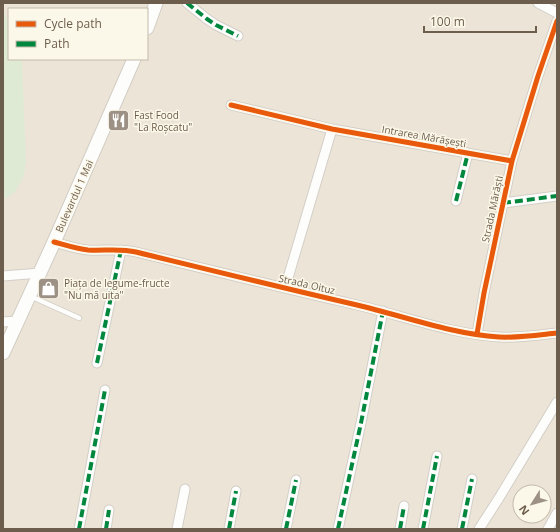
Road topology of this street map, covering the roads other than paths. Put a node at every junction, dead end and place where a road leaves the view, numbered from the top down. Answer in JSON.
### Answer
{"nodes":[{"id":1,"x":156,"y":3,"type":"edge"},
{"id":2,"x":187,"y":3,"type":"edge"},
{"id":3,"x":538,"y":3,"type":"edge"},
{"id":4,"x":557,"y":12,"type":"edge"},
{"id":5,"x":148,"y":25,"type":"edge"},
{"id":6,"x":556,"y":25,"type":"edge"},
{"id":7,"x":238,"y":36,"type":"dead end"},
{"id":8,"x":134,"y":60,"type":"edge"},
{"id":9,"x":231,"y":105,"type":"dead end"},
{"id":10,"x":332,"y":129,"type":"junction"},
{"id":11,"x":468,"y":153,"type":"junction"},
{"id":12,"x":512,"y":161,"type":"junction"},
{"id":13,"x":557,"y":196,"type":"edge"},
{"id":14,"x":456,"y":201,"type":"dead end"},
{"id":15,"x":503,"y":202,"type":"junction"},
{"id":16,"x":54,"y":242,"type":"junction"},
{"id":17,"x":121,"y":250,"type":"junction"},
{"id":18,"x":40,"y":274,"type":"junction"},
{"id":19,"x":3,"y":276,"type":"edge"},
{"id":20,"x":286,"y":288,"type":"junction"},
{"id":21,"x":29,"y":296,"type":"junction"},
{"id":22,"x":383,"y":311,"type":"junction"},
{"id":23,"x":79,"y":318,"type":"dead end"},
{"id":24,"x":3,"y":322,"type":"edge"},
{"id":25,"x":17,"y":322,"type":"junction"},
{"id":26,"x":557,"y":333,"type":"edge"},
{"id":27,"x":476,"y":334,"type":"junction"},
{"id":28,"x":3,"y":353,"type":"edge"},
{"id":29,"x":97,"y":363,"type":"dead end"},
{"id":30,"x":105,"y":390,"type":"dead end"},
{"id":31,"x":557,"y":402,"type":"edge"},
{"id":32,"x":437,"y":456,"type":"dead end"},
{"id":33,"x":296,"y":480,"type":"dead end"},
{"id":34,"x":472,"y":480,"type":"dead end"},
{"id":35,"x":185,"y":489,"type":"dead end"},
{"id":36,"x":236,"y":491,"type":"dead end"},
{"id":37,"x":404,"y":506,"type":"dead end"},
{"id":38,"x":110,"y":510,"type":"dead end"},
{"id":39,"x":557,"y":514,"type":"edge"},
{"id":40,"x":79,"y":529,"type":"edge"},
{"id":41,"x":106,"y":529,"type":"edge"},
{"id":42,"x":177,"y":529,"type":"edge"},
{"id":43,"x":229,"y":529,"type":"edge"},
{"id":44,"x":286,"y":529,"type":"edge"},
{"id":45,"x":338,"y":529,"type":"edge"},
{"id":46,"x":400,"y":529,"type":"edge"},
{"id":47,"x":423,"y":529,"type":"edge"},
{"id":48,"x":462,"y":529,"type":"edge"},
{"id":49,"x":479,"y":529,"type":"edge"},
{"id":50,"x":548,"y":529,"type":"edge"}],
"edges":[{"from":1,"to":5,"type":"main road"},
{"from":2,"to":7,"type":"street"},
{"from":3,"to":4,"type":"street"},
{"from":6,"to":12,"type":"street","name":"Strada Mărăști"},
{"from":8,"to":16,"type":"main road","name":"Bulevardul 1 Mai"},
{"from":9,"to":10,"type":"street","name":"Intrarea Mărășești"},
{"from":10,"to":11,"type":"street","name":"Intrarea Mărășești"},
{"from":10,"to":20,"type":"street"},
{"from":11,"to":12,"type":"street","name":"Intrarea Mărășești"},
{"from":11,"to":14,"type":"street"},
{"from":12,"to":15,"type":"street","name":"Strada Mărăști"},
{"from":13,"to":15,"type":"street"},
{"from":15,"to":27,"type":"street","name":"Strada Mărăști"},
{"from":16,"to":17,"type":"street","name":"Strada Oituz"},
{"from":16,"to":18,"type":"main road","name":"Bulevardul 1 Mai"},
{"from":17,"to":20,"type":"street","name":"Strada Oituz"},
{"from":17,"to":29,"type":"street"},
{"from":18,"to":19,"type":"street"},
{"from":18,"to":21,"type":"main road","name":"Bulevardul 1 Mai"},
{"from":20,"to":22,"type":"street","name":"Strada Oituz"},
{"from":21,"to":23,"type":"lane"},
{"from":21,"to":25,"type":"main road","name":"Bulevardul 1 Mai"},
{"from":22,"to":27,"type":"street","name":"Strada Oituz"},
{"from":22,"to":45,"type":"street"},
{"from":24,"to":25,"type":"street"},
{"from":25,"to":28,"type":"main road","name":"Bulevardul 1 Mai"},
{"from":26,"to":27,"type":"street","name":"Strada Oituz"},
{"from":30,"to":40,"type":"street"},
{"from":31,"to":49,"type":"street"},
{"from":32,"to":47,"type":"street"},
{"from":33,"to":44,"type":"street"},
{"from":34,"to":48,"type":"street"},
{"from":35,"to":42,"type":"street"},
{"from":36,"to":43,"type":"street"},
{"from":37,"to":46,"type":"street"},
{"from":38,"to":41,"type":"street"},
{"from":39,"to":50,"type":"street"}]}
